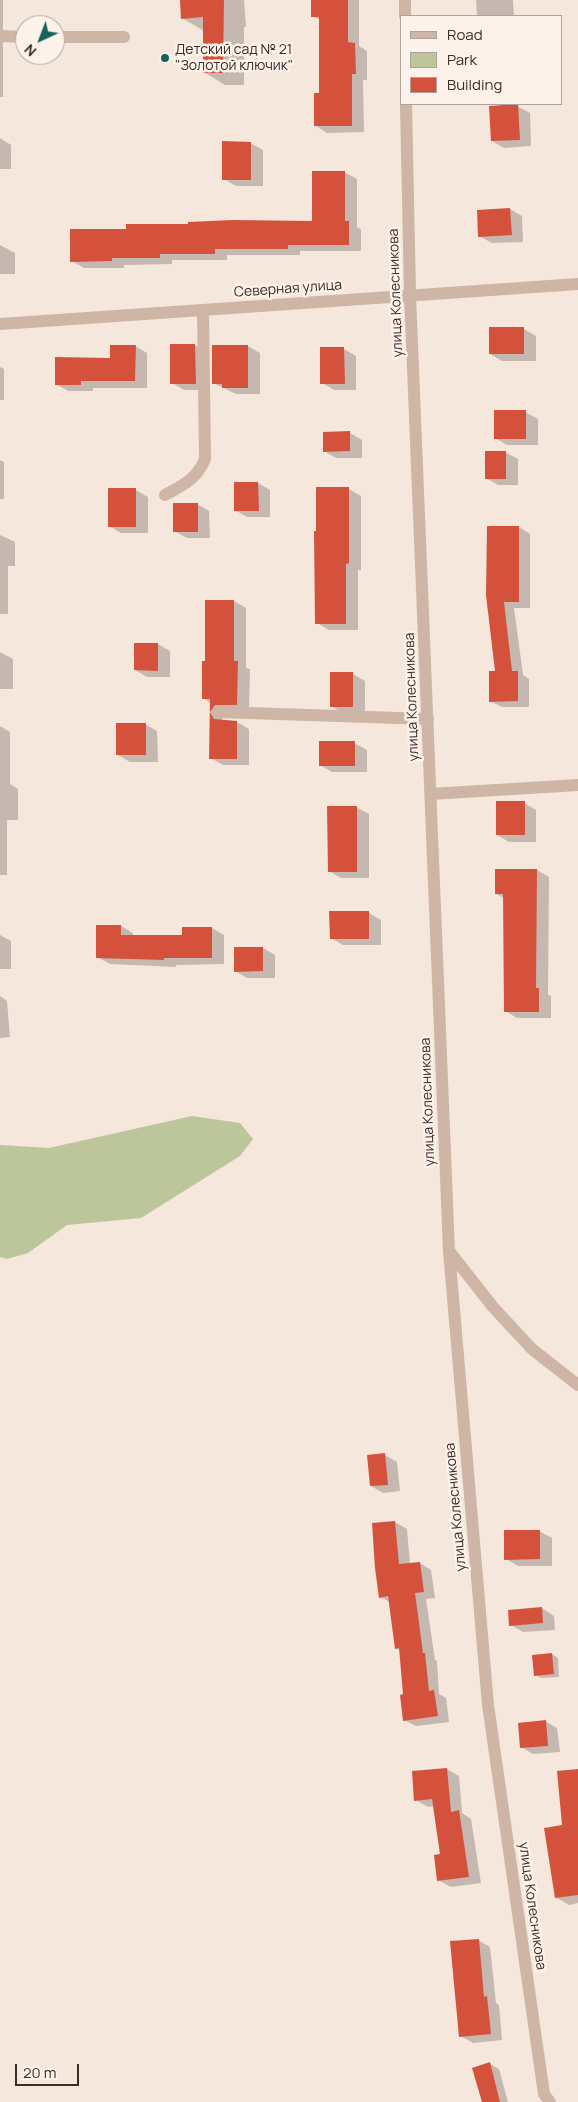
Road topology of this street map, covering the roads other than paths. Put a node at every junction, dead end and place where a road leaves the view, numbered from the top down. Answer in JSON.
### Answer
{"nodes":[{"id":1,"x":404,"y":0,"type":"edge"},
{"id":2,"x":405,"y":15,"type":"edge"},
{"id":3,"x":0,"y":36,"type":"edge"},
{"id":4,"x":15,"y":36,"type":"edge"},
{"id":5,"x":65,"y":37,"type":"edge"},
{"id":6,"x":124,"y":37,"type":"dead end"},
{"id":7,"x":406,"y":105,"type":"edge"},
{"id":8,"x":578,"y":284,"type":"edge"},
{"id":9,"x":410,"y":295,"type":"junction"},
{"id":10,"x":203,"y":310,"type":"junction"},
{"id":11,"x":0,"y":324,"type":"edge"},
{"id":12,"x":165,"y":495,"type":"dead end"},
{"id":13,"x":218,"y":712,"type":"dead end"},
{"id":14,"x":428,"y":719,"type":"junction"},
{"id":15,"x":578,"y":786,"type":"edge"},
{"id":16,"x":430,"y":794,"type":"junction"},
{"id":17,"x":449,"y":1251,"type":"junction"},
{"id":18,"x":578,"y":1372,"type":"edge"},
{"id":19,"x":564,"y":1374,"type":"junction"},
{"id":20,"x":578,"y":1385,"type":"edge"},
{"id":21,"x":547,"y":2098,"type":"edge"}],
"edges":[{"from":1,"to":2,"type":"street"},
{"from":3,"to":4,"type":"street"},
{"from":5,"to":6,"type":"street"},
{"from":7,"to":9,"type":"street","name":"улица Колесникова"},
{"from":8,"to":9,"type":"street","name":"Северная улица"},
{"from":9,"to":10,"type":"street","name":"Северная улица"},
{"from":9,"to":14,"type":"street","name":"улица Колесникова"},
{"from":10,"to":11,"type":"street","name":"Северная улица"},
{"from":10,"to":12,"type":"street"},
{"from":13,"to":14,"type":"street"},
{"from":14,"to":16,"type":"street","name":"улица Колесникова"},
{"from":15,"to":16,"type":"street"},
{"from":16,"to":17,"type":"street","name":"улица Колесникова"},
{"from":17,"to":19,"type":"street"},
{"from":17,"to":21,"type":"street","name":"улица Колесникова"},
{"from":18,"to":19,"type":"street"},
{"from":19,"to":20,"type":"street"}]}
